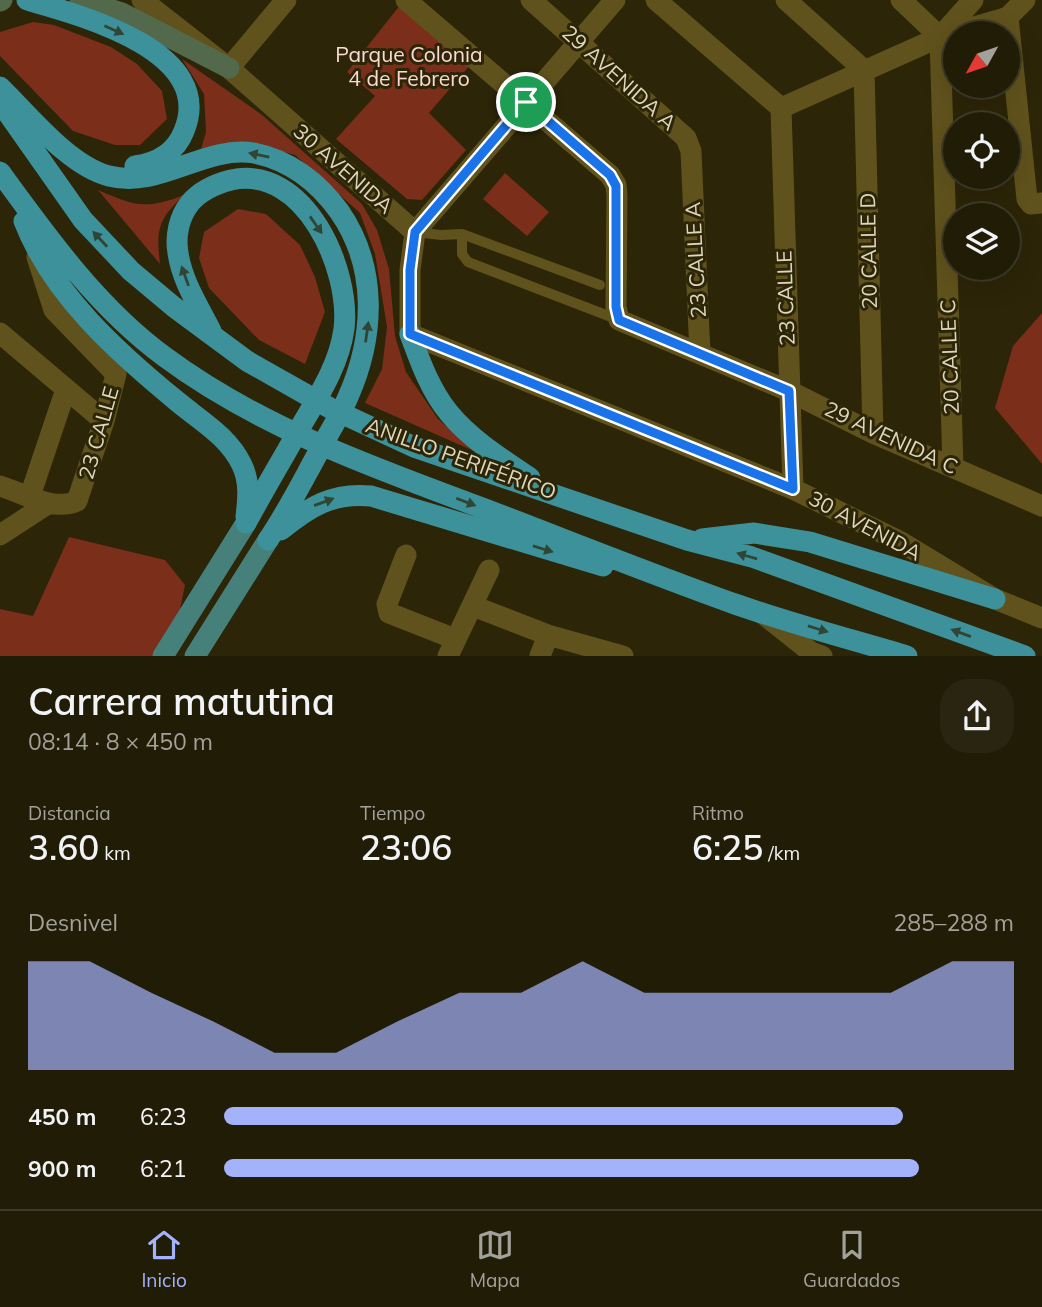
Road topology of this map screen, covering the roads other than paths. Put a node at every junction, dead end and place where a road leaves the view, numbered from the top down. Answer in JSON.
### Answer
{"nodes":[{"id":1,"x":27,"y":0,"type":"edge"},
{"id":2,"x":80,"y":0,"type":"edge"},
{"id":3,"x":142,"y":0,"type":"edge"},
{"id":4,"x":286,"y":0,"type":"edge"},
{"id":5,"x":406,"y":0,"type":"edge"},
{"id":6,"x":531,"y":0,"type":"edge"},
{"id":7,"x":615,"y":0,"type":"edge"},
{"id":8,"x":656,"y":0,"type":"edge"},
{"id":9,"x":786,"y":0,"type":"edge"},
{"id":10,"x":901,"y":0,"type":"edge"},
{"id":11,"x":973,"y":0,"type":"edge"},
{"id":12,"x":1025,"y":0,"type":"edge"},
{"id":13,"x":1004,"y":13,"type":"edge"},
{"id":14,"x":940,"y":37,"type":"junction"},
{"id":15,"x":579,"y":41,"type":"junction"},
{"id":16,"x":229,"y":68,"type":"junction"},
{"id":17,"x":864,"y":70,"type":"junction"},
{"id":18,"x":0,"y":86,"type":"edge"},
{"id":19,"x":0,"y":102,"type":"edge"},
{"id":20,"x":526,"y":102,"type":"junction"},
{"id":21,"x":780,"y":108,"type":"junction"},
{"id":22,"x":64,"y":149,"type":"junction"},
{"id":23,"x":692,"y":165,"type":"joint"},
{"id":24,"x":5,"y":180,"type":"edge"},
{"id":25,"x":1039,"y":204,"type":"edge"},
{"id":26,"x":28,"y":232,"type":"junction"},
{"id":27,"x":415,"y":232,"type":"junction"},
{"id":28,"x":462,"y":234,"type":"junction"},
{"id":29,"x":600,"y":285,"type":"dead end"},
{"id":30,"x":621,"y":322,"type":"junction"},
{"id":31,"x":0,"y":333,"type":"edge"},
{"id":32,"x":410,"y":334,"type":"junction"},
{"id":33,"x":214,"y":338,"type":"junction"},
{"id":34,"x":700,"y":354,"type":"junction"},
{"id":35,"x":66,"y":389,"type":"junction"},
{"id":36,"x":789,"y":391,"type":"junction"},
{"id":37,"x":104,"y":422,"type":"junction"},
{"id":38,"x":873,"y":433,"type":"junction"},
{"id":39,"x":953,"y":467,"type":"junction"},
{"id":40,"x":0,"y":486,"type":"edge"},
{"id":41,"x":793,"y":489,"type":"junction"},
{"id":42,"x":555,"y":495,"type":"junction"},
{"id":43,"x":39,"y":500,"type":"junction"},
{"id":44,"x":1042,"y":506,"type":"edge"},
{"id":45,"x":246,"y":523,"type":"junction"},
{"id":46,"x":0,"y":536,"type":"edge"},
{"id":47,"x":268,"y":540,"type":"junction"},
{"id":48,"x":687,"y":540,"type":"junction"},
{"id":49,"x":407,"y":555,"type":"dead end"},
{"id":50,"x":489,"y":570,"type":"dead end"},
{"id":51,"x":666,"y":578,"type":"junction"},
{"id":52,"x":995,"y":599,"type":"junction"},
{"id":53,"x":473,"y":606,"type":"junction"},
{"id":54,"x":761,"y":612,"type":"junction"},
{"id":55,"x":1042,"y":618,"type":"edge"},
{"id":56,"x":548,"y":635,"type":"junction"},
{"id":57,"x":452,"y":647,"type":"edge"},
{"id":58,"x":163,"y":656,"type":"edge"},
{"id":59,"x":195,"y":656,"type":"edge"},
{"id":60,"x":540,"y":656,"type":"edge"},
{"id":61,"x":623,"y":656,"type":"edge"},
{"id":62,"x":822,"y":656,"type":"edge"},
{"id":63,"x":907,"y":656,"type":"edge"},
{"id":64,"x":1025,"y":656,"type":"edge"}],
"edges":[{"from":1,"to":22,"type":"highway","one_way":true},
{"from":2,"to":16,"type":"main road"},
{"from":3,"to":16,"type":"street","name":"30 AVENIDA"},
{"from":4,"to":16,"type":"street"},
{"from":5,"to":20,"type":"street"},
{"from":6,"to":15,"type":"street","name":"29 AVENIDA A"},
{"from":7,"to":15,"type":"street"},
{"from":8,"to":21,"type":"street"},
{"from":9,"to":17,"type":"street"},
{"from":10,"to":14,"type":"street"},
{"from":11,"to":14,"type":"street"},
{"from":12,"to":13,"type":"street"},
{"from":13,"to":14,"type":"street"},
{"from":13,"to":25,"type":"street"},
{"from":14,"to":17,"type":"street"},
{"from":14,"to":39,"type":"street","name":"20 CALLE C"},
{"from":15,"to":20,"type":"street"},
{"from":15,"to":23,"type":"street","name":"29 AVENIDA A"},
{"from":16,"to":27,"type":"street","name":"30 AVENIDA"},
{"from":17,"to":21,"type":"street"},
{"from":17,"to":38,"type":"street","name":"20 CALLE D"},
{"from":18,"to":22,"type":"highway"},
{"from":33,"to":19,"type":"highway","name":"ANILLO PERIFÉRICO","one_way":true},
{"from":20,"to":27,"type":"street"},
{"from":20,"to":30,"type":"street"},
{"from":21,"to":36,"type":"street","name":"23 CALLE"},
{"from":47,"to":22,"type":"highway","one_way":true},
{"from":23,"to":34,"type":"street","name":"23 CALLE A"},
{"from":24,"to":26,"type":"highway"},
{"from":24,"to":51,"type":"highway","name":"ANILLO PERIFÉRICO","one_way":true},
{"from":26,"to":37,"type":"street","name":"23 CALLE"},
{"from":26,"to":45,"type":"highway"},
{"from":27,"to":28,"type":"lane"},
{"from":27,"to":32,"type":"street"},
{"from":28,"to":29,"type":"lane"},
{"from":28,"to":30,"type":"lane"},
{"from":30,"to":34,"type":"street","name":"29 AVENIDA C"},
{"from":31,"to":35,"type":"street"},
{"from":32,"to":41,"type":"street","name":"30 AVENIDA"},
{"from":32,"to":42,"type":"highway"},
{"from":33,"to":42,"type":"highway","name":"ANILLO PERIFÉRICO"},
{"from":33,"to":45,"type":"highway","one_way":true},
{"from":34,"to":36,"type":"street","name":"29 AVENIDA C"},
{"from":35,"to":37,"type":"street"},
{"from":35,"to":43,"type":"street"},
{"from":36,"to":38,"type":"street","name":"29 AVENIDA C"},
{"from":36,"to":41,"type":"street","name":"23 CALLE"},
{"from":37,"to":43,"type":"street","name":"23 CALLE"},
{"from":38,"to":39,"type":"street","name":"29 AVENIDA C"},
{"from":39,"to":44,"type":"street","name":"29 AVENIDA C"},
{"from":40,"to":43,"type":"street"},
{"from":41,"to":52,"type":"street","name":"30 AVENIDA"},
{"from":42,"to":48,"type":"highway","name":"ANILLO PERIFÉRICO"},
{"from":43,"to":46,"type":"street"},
{"from":45,"to":58,"type":"main road"},
{"from":47,"to":51,"type":"highway","one_way":true},
{"from":47,"to":59,"type":"main road"},
{"from":48,"to":52,"type":"highway"},
{"from":64,"to":48,"type":"highway","name":"ANILLO PERIFÉRICO","one_way":true},
{"from":49,"to":57,"type":"street"},
{"from":50,"to":53,"type":"street"},
{"from":51,"to":54,"type":"highway","name":"ANILLO PERIFÉRICO"},
{"from":52,"to":55,"type":"street","name":"30 AVENIDA"},
{"from":53,"to":56,"type":"street"},
{"from":53,"to":57,"type":"street"},
{"from":54,"to":62,"type":"street"},
{"from":54,"to":63,"type":"highway","name":"ANILLO PERIFÉRICO","one_way":true},
{"from":56,"to":60,"type":"street"},
{"from":56,"to":61,"type":"street"}]}
